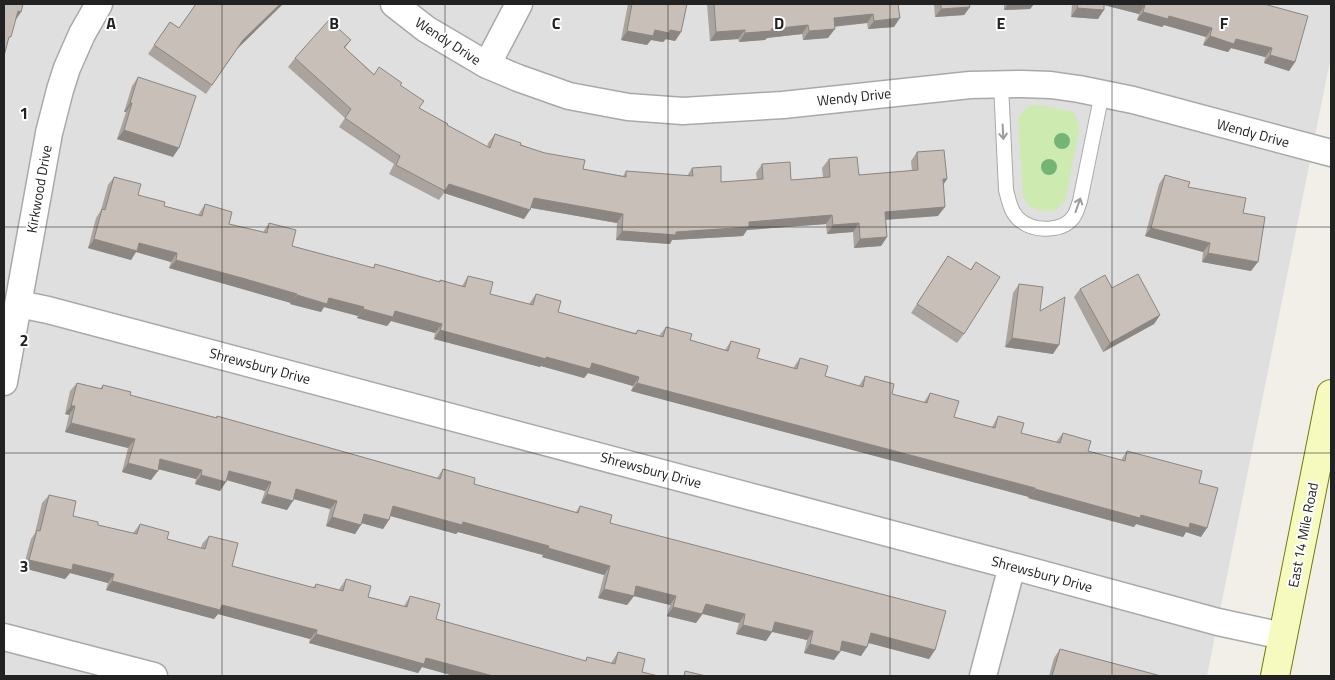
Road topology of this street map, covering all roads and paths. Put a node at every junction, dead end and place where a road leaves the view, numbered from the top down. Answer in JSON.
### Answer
{"nodes":[{"id":1,"x":99,"y":4,"type":"edge"},
{"id":2,"x":394,"y":4,"type":"edge"},
{"id":3,"x":519,"y":4,"type":"edge"},
{"id":4,"x":487,"y":66,"type":"junction"},
{"id":5,"x":1001,"y":84,"type":"junction"},
{"id":6,"x":1102,"y":93,"type":"junction"},
{"id":7,"x":1331,"y":153,"type":"edge"},
{"id":8,"x":19,"y":304,"type":"junction"},
{"id":9,"x":4,"y":382,"type":"edge"},
{"id":10,"x":1331,"y":394,"type":"edge"},
{"id":11,"x":1012,"y":566,"type":"junction"},
{"id":12,"x":1283,"y":636,"type":"junction"},
{"id":13,"x":4,"y":637,"type":"edge"},
{"id":14,"x":154,"y":676,"type":"edge"},
{"id":15,"x":983,"y":676,"type":"edge"},
{"id":16,"x":1275,"y":676,"type":"edge"}],
"edges":[{"from":1,"to":8,"type":"street","name":"Kirkwood Drive"},
{"from":2,"to":4,"type":"street","name":"Wendy Drive"},
{"from":3,"to":4,"type":"street"},
{"from":4,"to":5,"type":"street","name":"Wendy Drive"},
{"from":5,"to":6,"type":"street","name":"Wendy Drive"},
{"from":5,"to":6,"type":"lane","one_way":true},
{"from":6,"to":7,"type":"street","name":"Wendy Drive"},
{"from":8,"to":9,"type":"street","name":"Kirkwood Drive"},
{"from":8,"to":11,"type":"street","name":"Shrewsbury Drive"},
{"from":10,"to":12,"type":"main road","name":"East 14 Mile Road"},
{"from":11,"to":12,"type":"street","name":"Shrewsbury Drive"},
{"from":11,"to":15,"type":"street"},
{"from":12,"to":16,"type":"main road","name":"East 14 Mile Road"},
{"from":13,"to":14,"type":"street"}]}
